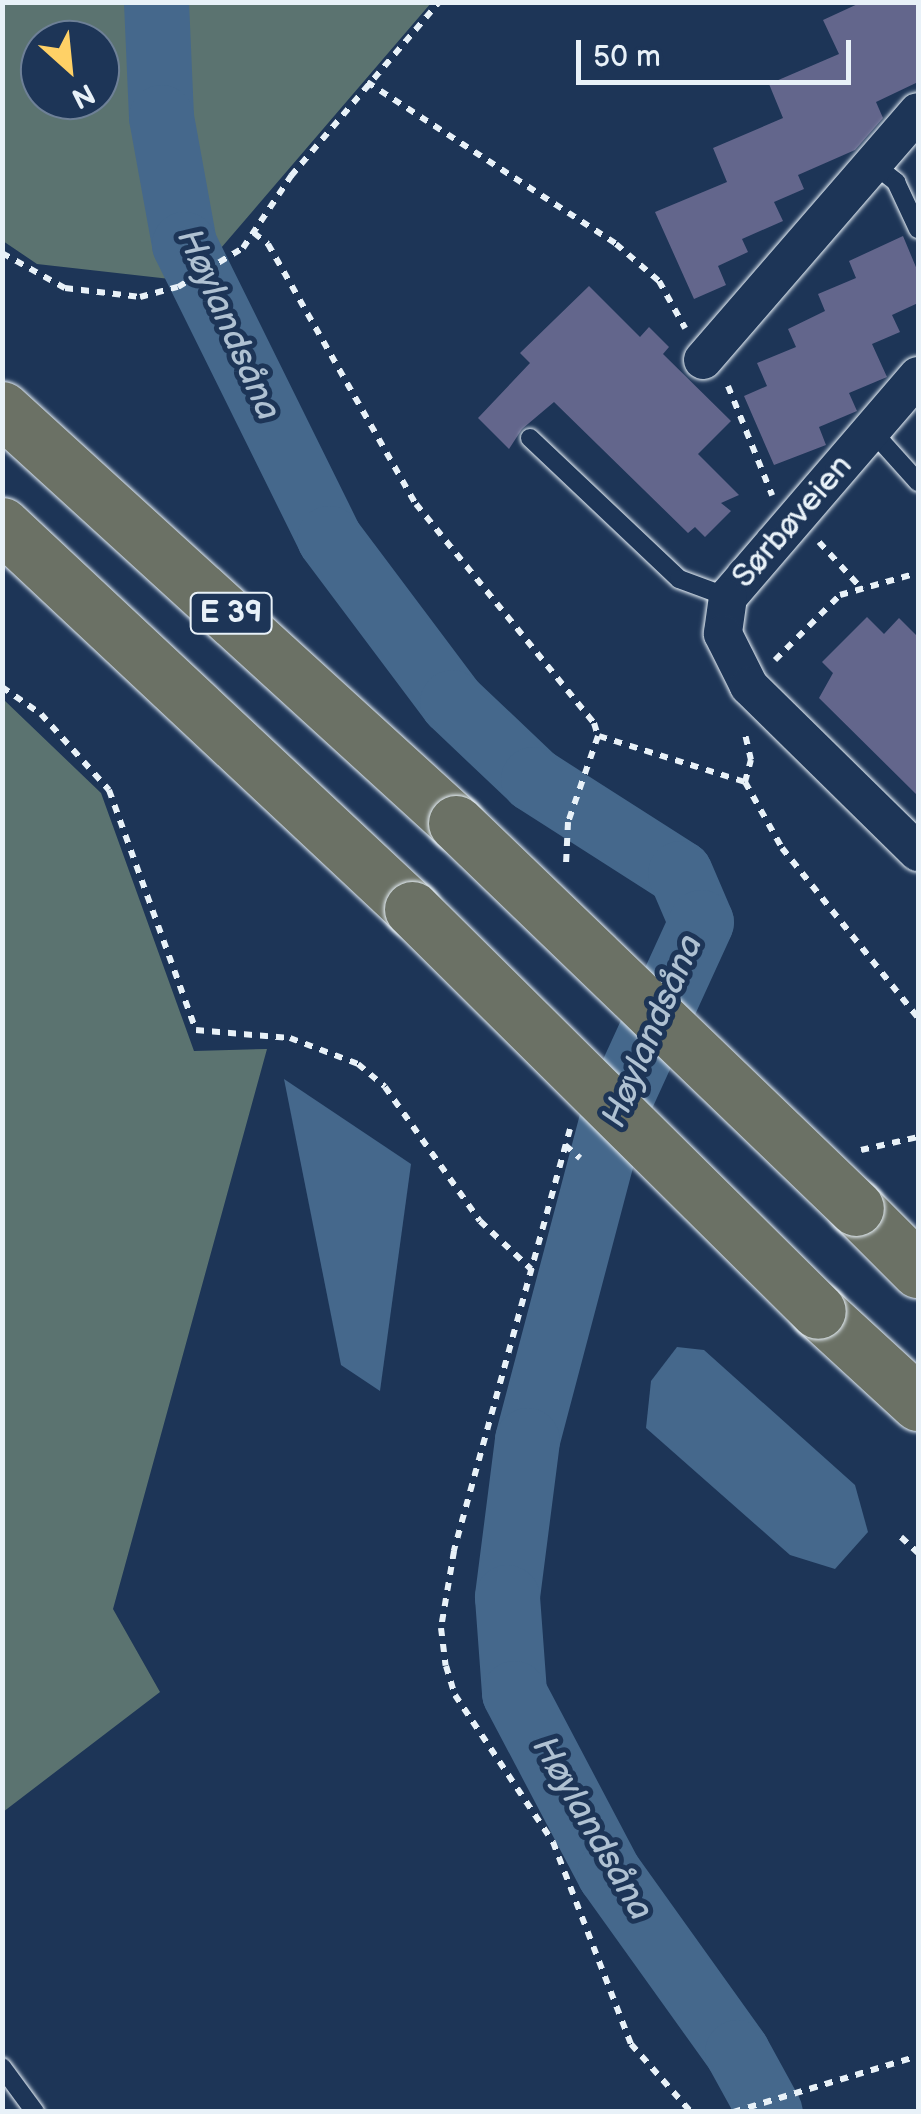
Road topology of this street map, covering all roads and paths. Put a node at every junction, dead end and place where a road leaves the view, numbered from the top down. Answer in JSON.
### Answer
{"nodes":[{"id":1,"x":440,"y":2,"type":"edge"},
{"id":2,"x":367,"y":82,"type":"junction"},
{"id":3,"x":918,"y":112,"type":"edge"},
{"id":4,"x":872,"y":162,"type":"junction"},
{"id":5,"x":918,"y":229,"type":"edge"},
{"id":6,"x":254,"y":233,"type":"junction"},
{"id":7,"x":2,"y":253,"type":"edge"},
{"id":8,"x":703,"y":360,"type":"joint"},
{"id":9,"x":918,"y":376,"type":"edge"},
{"id":10,"x":2,"y":409,"type":"edge"},
{"id":11,"x":872,"y":431,"type":"junction"},
{"id":12,"x":530,"y":438,"type":"dead end"},
{"id":13,"x":918,"y":482,"type":"edge"},
{"id":14,"x":2,"y":525,"type":"edge"},
{"id":15,"x":918,"y":573,"type":"edge"},
{"id":16,"x":728,"y":597,"type":"junction"},
{"id":17,"x":771,"y":664,"type":"dead end"},
{"id":18,"x":2,"y":688,"type":"edge"},
{"id":19,"x":744,"y":729,"type":"dead end"},
{"id":20,"x":598,"y":736,"type":"junction"},
{"id":21,"x":744,"y":782,"type":"junction"},
{"id":22,"x":918,"y":852,"type":"edge"},
{"id":23,"x":567,"y":874,"type":"dead end"},
{"id":24,"x":918,"y":1018,"type":"edge"},
{"id":25,"x":575,"y":1109,"type":"dead end"},
{"id":26,"x":918,"y":1138,"type":"edge"},
{"id":27,"x":565,"y":1145,"type":"junction"},
{"id":28,"x":580,"y":1158,"type":"dead end"},
{"id":29,"x":850,"y":1183,"type":"junction"},
{"id":30,"x":531,"y":1268,"type":"junction"},
{"id":31,"x":918,"y":1270,"type":"edge"},
{"id":32,"x":918,"y":1403,"type":"edge"},
{"id":33,"x":901,"y":1538,"type":"dead end"},
{"id":34,"x":918,"y":1552,"type":"edge"},
{"id":35,"x":918,"y":2056,"type":"edge"},
{"id":36,"x":2,"y":2067,"type":"edge"},
{"id":37,"x":35,"y":2112,"type":"edge"},
{"id":38,"x":691,"y":2112,"type":"edge"},
{"id":39,"x":734,"y":2112,"type":"edge"}],
"edges":[{"from":1,"to":2,"type":"path"},
{"from":2,"to":6,"type":"path"},
{"from":2,"to":8,"type":"path"},
{"from":3,"to":4,"type":"street"},
{"from":4,"to":5,"type":"lane"},
{"from":4,"to":8,"type":"street"},
{"from":6,"to":7,"type":"path"},
{"from":6,"to":20,"type":"path"},
{"from":9,"to":11,"type":"street","name":"Sørbøveien"},
{"from":10,"to":29,"type":"highway","number":"E 39","bridge":true},
{"from":11,"to":13,"type":"lane"},
{"from":11,"to":16,"type":"street","name":"Sørbøveien"},
{"from":12,"to":16,"type":"lane"},
{"from":14,"to":32,"type":"highway","number":"E 39","bridge":true},
{"from":15,"to":17,"type":"path"},
{"from":16,"to":22,"type":"street","name":"Sørbøveien"},
{"from":18,"to":30,"type":"path"},
{"from":19,"to":21,"type":"path"},
{"from":20,"to":21,"type":"path"},
{"from":20,"to":23,"type":"path"},
{"from":21,"to":24,"type":"path"},
{"from":25,"to":27,"type":"path"},
{"from":26,"to":29,"type":"path"},
{"from":27,"to":28,"type":"path"},
{"from":27,"to":30,"type":"path"},
{"from":29,"to":31,"type":"highway","number":"E 39"},
{"from":30,"to":38,"type":"path"},
{"from":33,"to":34,"type":"path"},
{"from":35,"to":39,"type":"path"},
{"from":36,"to":37,"type":"lane"}]}
